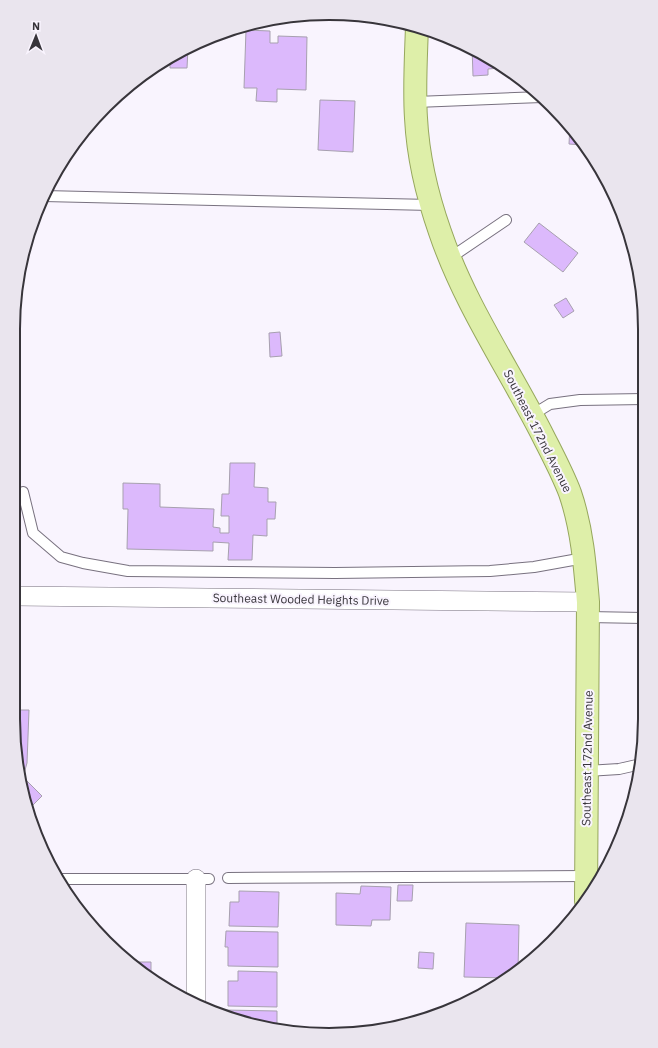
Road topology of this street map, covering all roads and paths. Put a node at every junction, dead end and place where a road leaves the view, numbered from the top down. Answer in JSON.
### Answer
{"nodes":[{"id":1,"x":417,"y":33,"type":"edge"},
{"id":2,"x":533,"y":97,"type":"edge"},
{"id":3,"x":416,"y":102,"type":"junction"},
{"id":4,"x":50,"y":196,"type":"edge"},
{"id":5,"x":431,"y":205,"type":"junction"},
{"id":6,"x":506,"y":220,"type":"dead end"},
{"id":7,"x":450,"y":258,"type":"junction"},
{"id":8,"x":638,"y":399,"type":"edge"},
{"id":9,"x":532,"y":415,"type":"junction"},
{"id":10,"x":23,"y":492,"type":"dead end"},
{"id":11,"x":584,"y":558,"type":"junction"},
{"id":12,"x":20,"y":596,"type":"edge"},
{"id":13,"x":588,"y":610,"type":"junction"},
{"id":14,"x":638,"y":617,"type":"edge"},
{"id":15,"x":634,"y":766,"type":"edge"},
{"id":16,"x":587,"y":770,"type":"junction"},
{"id":17,"x":586,"y":876,"type":"junction"},
{"id":18,"x":228,"y":878,"type":"dead end"},
{"id":19,"x":64,"y":879,"type":"edge"},
{"id":20,"x":203,"y":879,"type":"joint"},
{"id":21,"x":586,"y":891,"type":"edge"},
{"id":22,"x":196,"y":998,"type":"edge"}],
"edges":[{"from":1,"to":3,"type":"main road","name":"Southeast 172nd Avenue"},
{"from":2,"to":3,"type":"lane"},
{"from":3,"to":5,"type":"main road","name":"Southeast 172nd Avenue"},
{"from":4,"to":5,"type":"lane"},
{"from":5,"to":7,"type":"main road","name":"Southeast 172nd Avenue"},
{"from":6,"to":7,"type":"lane"},
{"from":7,"to":9,"type":"main road","name":"Southeast 172nd Avenue"},
{"from":8,"to":9,"type":"lane"},
{"from":9,"to":11,"type":"main road","name":"Southeast 172nd Avenue"},
{"from":10,"to":11,"type":"lane"},
{"from":11,"to":13,"type":"main road","name":"Southeast 172nd Avenue"},
{"from":12,"to":13,"type":"street","name":"Southeast Wooded Heights Drive"},
{"from":13,"to":14,"type":"lane"},
{"from":13,"to":16,"type":"main road","name":"Southeast 172nd Avenue"},
{"from":15,"to":16,"type":"lane"},
{"from":16,"to":17,"type":"main road","name":"Southeast 172nd Avenue"},
{"from":17,"to":18,"type":"lane"},
{"from":17,"to":21,"type":"main road","name":"Southeast 172nd Avenue"},
{"from":19,"to":20,"type":"lane"},
{"from":20,"to":22,"type":"street"}]}
